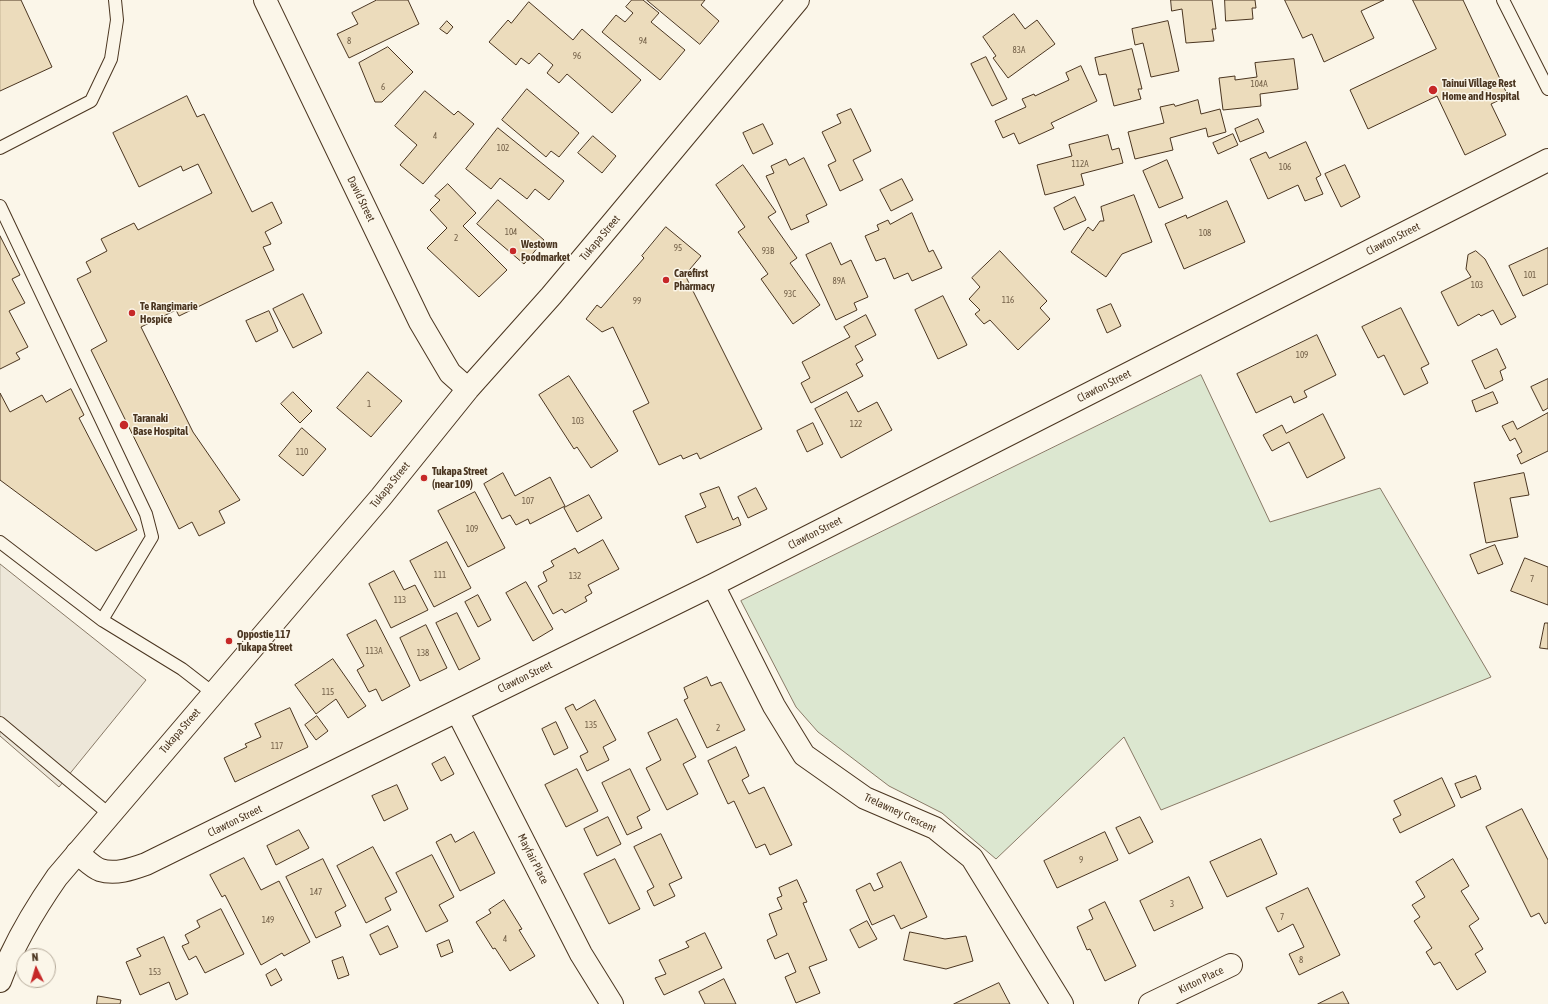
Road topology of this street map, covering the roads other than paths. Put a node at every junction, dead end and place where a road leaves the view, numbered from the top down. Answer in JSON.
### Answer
{"nodes":[{"id":1,"x":115,"y":0,"type":"edge"},
{"id":2,"x":265,"y":0,"type":"edge"},
{"id":3,"x":798,"y":0,"type":"edge"},
{"id":4,"x":1503,"y":0,"type":"edge"},
{"id":5,"x":1548,"y":89,"type":"edge"},
{"id":6,"x":0,"y":148,"type":"edge"},
{"id":7,"x":1548,"y":160,"type":"edge"},
{"id":8,"x":0,"y":206,"type":"edge"},
{"id":9,"x":468,"y":389,"type":"junction"},
{"id":10,"x":0,"y":542,"type":"edge"},
{"id":11,"x":713,"y":585,"type":"junction"},
{"id":12,"x":102,"y":620,"type":"junction"},
{"id":13,"x":213,"y":692,"type":"junction"},
{"id":14,"x":457,"y":711,"type":"junction"},
{"id":15,"x":0,"y":723,"type":"edge"},
{"id":16,"x":109,"y":814,"type":"junction"},
{"id":17,"x":78,"y":853,"type":"junction"},
{"id":18,"x":1230,"y":965,"type":"dead end"},
{"id":19,"x":0,"y":981,"type":"edge"},
{"id":20,"x":612,"y":1004,"type":"edge"},
{"id":21,"x":1062,"y":1004,"type":"edge"},
{"id":22,"x":1150,"y":1004,"type":"edge"}],
"edges":[{"from":1,"to":6,"type":"lane"},
{"from":2,"to":9,"type":"street","name":"David Street"},
{"from":3,"to":9,"type":"street","name":"Tukapa Street"},
{"from":4,"to":5,"type":"lane"},
{"from":7,"to":11,"type":"street","name":"Clawton Street"},
{"from":8,"to":12,"type":"lane"},
{"from":9,"to":13,"type":"street","name":"Tukapa Street"},
{"from":10,"to":12,"type":"lane"},
{"from":11,"to":14,"type":"street","name":"Clawton Street"},
{"from":11,"to":21,"type":"street","name":"Trelawney Crescent"},
{"from":12,"to":13,"type":"lane"},
{"from":13,"to":16,"type":"street","name":"Tukapa Street"},
{"from":14,"to":17,"type":"street","name":"Clawton Street"},
{"from":14,"to":20,"type":"street","name":"Mayfair Place"},
{"from":15,"to":16,"type":"lane"},
{"from":16,"to":17,"type":"street","name":"Tukapa Street"},
{"from":17,"to":19,"type":"street","name":"Tukapa Street"},
{"from":18,"to":22,"type":"street","name":"Kirton Place"}]}
